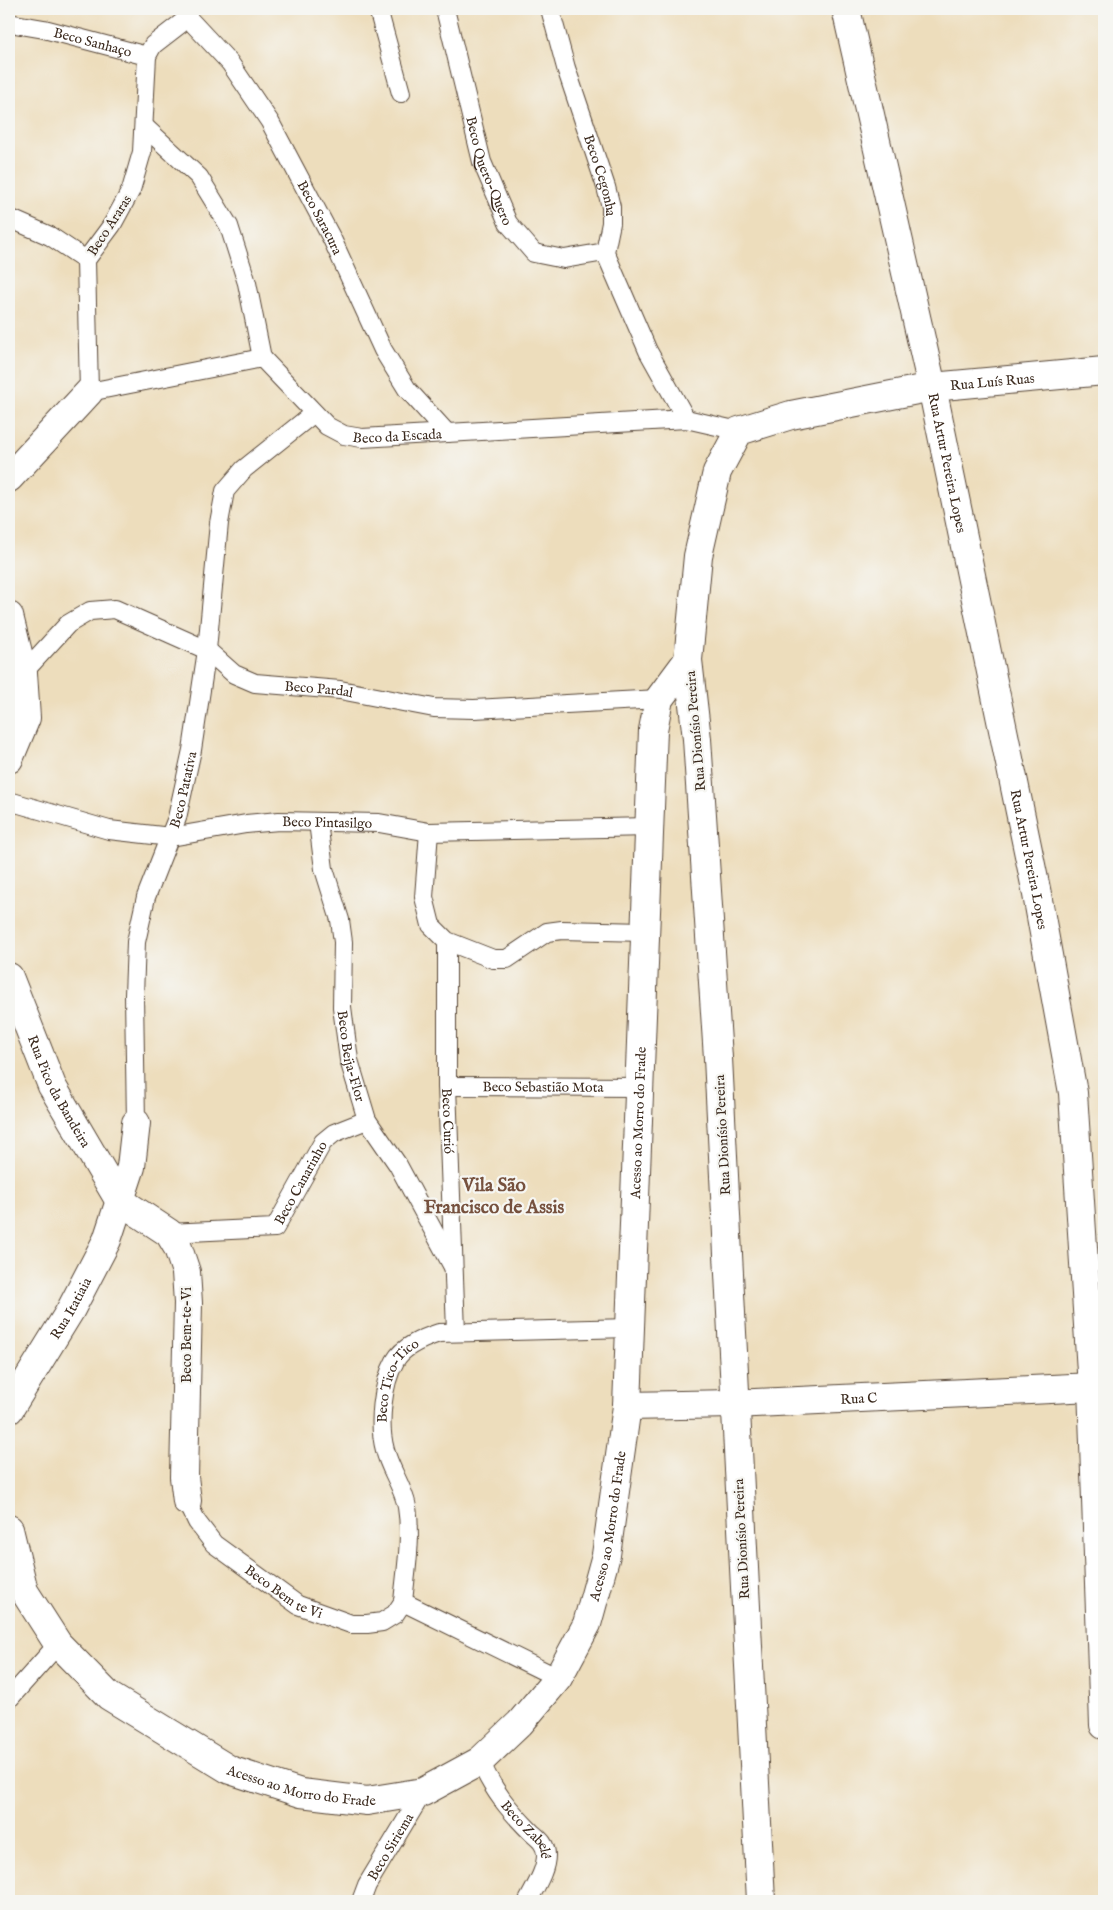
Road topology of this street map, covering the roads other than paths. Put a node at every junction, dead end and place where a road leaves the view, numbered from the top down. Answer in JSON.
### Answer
{"nodes":[{"id":1,"x":378,"y":9,"type":"edge"},
{"id":2,"x":445,"y":9,"type":"edge"},
{"id":3,"x":550,"y":9,"type":"edge"},
{"id":4,"x":846,"y":9,"type":"edge"},
{"id":5,"x":185,"y":14,"type":"edge"},
{"id":6,"x":9,"y":23,"type":"edge"},
{"id":7,"x":147,"y":56,"type":"junction"},
{"id":8,"x":401,"y":93,"type":"dead end"},
{"id":9,"x":144,"y":126,"type":"junction"},
{"id":10,"x":9,"y":218,"type":"edge"},
{"id":11,"x":605,"y":252,"type":"junction"},
{"id":12,"x":86,"y":260,"type":"junction"},
{"id":13,"x":262,"y":358,"type":"junction"},
{"id":14,"x":1104,"y":371,"type":"edge"},
{"id":15,"x":932,"y":387,"type":"junction"},
{"id":16,"x":89,"y":392,"type":"junction"},
{"id":17,"x":314,"y":413,"type":"junction"},
{"id":18,"x":686,"y":419,"type":"junction"},
{"id":19,"x":739,"y":431,"type":"junction"},
{"id":20,"x":447,"y":433,"type":"junction"},
{"id":21,"x":9,"y":478,"type":"edge"},
{"id":22,"x":9,"y":616,"type":"edge"},
{"id":23,"x":207,"y":650,"type":"junction"},
{"id":24,"x":688,"y":660,"type":"junction"},
{"id":25,"x":23,"y":673,"type":"junction"},
{"id":26,"x":659,"y":699,"type":"junction"},
{"id":27,"x":9,"y":759,"type":"edge"},
{"id":28,"x":9,"y":801,"type":"edge"},
{"id":29,"x":318,"y":822,"type":"junction"},
{"id":30,"x":649,"y":827,"type":"junction"},
{"id":31,"x":429,"y":832,"type":"junction"},
{"id":32,"x":171,"y":837,"type":"junction"},
{"id":33,"x":645,"y":932,"type":"junction"},
{"id":34,"x":447,"y":941,"type":"junction"},
{"id":35,"x":9,"y":977,"type":"edge"},
{"id":36,"x":447,"y":1086,"type":"junction"},
{"id":37,"x":639,"y":1088,"type":"junction"},
{"id":38,"x":367,"y":1120,"type":"junction"},
{"id":39,"x":136,"y":1123,"type":"joint"},
{"id":40,"x":119,"y":1200,"type":"junction"},
{"id":41,"x":169,"y":1233,"type":"junction"},
{"id":42,"x":453,"y":1267,"type":"junction"},
{"id":43,"x":630,"y":1328,"type":"junction"},
{"id":44,"x":456,"y":1332,"type":"junction"},
{"id":45,"x":1092,"y":1387,"type":"junction"},
{"id":46,"x":734,"y":1404,"type":"junction"},
{"id":47,"x":627,"y":1406,"type":"junction"},
{"id":48,"x":9,"y":1410,"type":"edge"},
{"id":49,"x":187,"y":1501,"type":"joint"},
{"id":50,"x":9,"y":1529,"type":"edge"},
{"id":51,"x":404,"y":1602,"type":"junction"},
{"id":52,"x":58,"y":1644,"type":"junction"},
{"id":53,"x":558,"y":1678,"type":"junction"},
{"id":54,"x":9,"y":1699,"type":"edge"},
{"id":55,"x":1104,"y":1725,"type":"edge"},
{"id":56,"x":480,"y":1761,"type":"junction"},
{"id":57,"x":423,"y":1792,"type":"junction"},
{"id":58,"x":361,"y":1901,"type":"edge"},
{"id":59,"x":528,"y":1901,"type":"edge"},
{"id":60,"x":761,"y":1901,"type":"edge"}],
"edges":[{"from":1,"to":8,"type":"lane"},
{"from":2,"to":11,"type":"lane","name":"Beco Quero-Quero"},
{"from":3,"to":11,"type":"lane","name":"Beco Cegonha"},
{"from":4,"to":15,"type":"street","name":"Rua Artur Pereira Lopes"},
{"from":5,"to":7,"type":"lane"},
{"from":5,"to":20,"type":"lane","name":"Beco Saracura"},
{"from":6,"to":7,"type":"lane","name":"Beco Sanhaço"},
{"from":7,"to":9,"type":"lane","name":"Beco Araras"},
{"from":9,"to":12,"type":"lane","name":"Beco Araras"},
{"from":9,"to":13,"type":"lane"},
{"from":10,"to":12,"type":"lane"},
{"from":11,"to":18,"type":"lane"},
{"from":12,"to":16,"type":"lane","name":"Beco Araras"},
{"from":13,"to":16,"type":"lane"},
{"from":13,"to":17,"type":"lane","name":"Beco da Escada"},
{"from":14,"to":15,"type":"street","name":"Rua Luís Ruas"},
{"from":15,"to":19,"type":"street","name":"Rua Luís Ruas"},
{"from":15,"to":45,"type":"street","name":"Rua Artur Pereira Lopes"},
{"from":16,"to":21,"type":"street"},
{"from":17,"to":20,"type":"lane","name":"Beco da Escada"},
{"from":17,"to":23,"type":"lane","name":"Beco Patativa"},
{"from":18,"to":19,"type":"lane","name":"Beco da Escada"},
{"from":18,"to":20,"type":"lane","name":"Beco da Escada"},
{"from":19,"to":24,"type":"street","name":"Rua Dionísio Pereira"},
{"from":22,"to":25,"type":"street"},
{"from":23,"to":25,"type":"lane","name":"Beco Pardal"},
{"from":23,"to":26,"type":"lane","name":"Beco Pardal"},
{"from":23,"to":32,"type":"lane","name":"Beco Patativa"},
{"from":24,"to":26,"type":"street","name":"Acesso ao Morro do Frade"},
{"from":24,"to":46,"type":"street","name":"Rua Dionísio Pereira"},
{"from":25,"to":27,"type":"street"},
{"from":26,"to":30,"type":"street","name":"Acesso ao Morro do Frade"},
{"from":28,"to":32,"type":"lane","name":"Beco Pintasilgo"},
{"from":29,"to":31,"type":"lane","name":"Beco Pintasilgo"},
{"from":29,"to":32,"type":"lane","name":"Beco Pintasilgo"},
{"from":29,"to":38,"type":"lane","name":"Beco Beija-Flor"},
{"from":30,"to":31,"type":"lane","name":"Beco Pintasilgo"},
{"from":30,"to":33,"type":"street","name":"Acesso ao Morro do Frade"},
{"from":31,"to":34,"type":"lane"},
{"from":32,"to":39,"type":"lane","name":"Beco Patativa"},
{"from":33,"to":34,"type":"lane"},
{"from":33,"to":37,"type":"street","name":"Acesso ao Morro do Frade"},
{"from":34,"to":36,"type":"lane","name":"Beco Curió"},
{"from":35,"to":40,"type":"street","name":"Rua Pico da Bandeira"},
{"from":36,"to":37,"type":"lane","name":"Beco Sebastião Mota"},
{"from":36,"to":42,"type":"lane","name":"Beco Curió"},
{"from":37,"to":43,"type":"street","name":"Acesso ao Morro do Frade"},
{"from":38,"to":41,"type":"lane","name":"Beco Canarinho"},
{"from":38,"to":42,"type":"lane","name":"Beco Beija-Flor"},
{"from":39,"to":40,"type":"street","name":"Beco Patativa"},
{"from":40,"to":41,"type":"street","name":"Beco Bem-te-Vi"},
{"from":40,"to":48,"type":"street","name":"Rua Itatiaia"},
{"from":41,"to":49,"type":"street","name":"Beco Bem-te-Vi"},
{"from":42,"to":44,"type":"lane","name":"Beco Curió"},
{"from":43,"to":44,"type":"lane","name":"Beco Tico-Tico"},
{"from":43,"to":47,"type":"street","name":"Acesso ao Morro do Frade"},
{"from":44,"to":51,"type":"lane","name":"Beco Tico-Tico"},
{"from":45,"to":46,"type":"street","name":"Rua C"},
{"from":45,"to":55,"type":"street","name":"Rua Artur Pereira Lopes"},
{"from":46,"to":47,"type":"street","name":"Rua C"},
{"from":46,"to":60,"type":"street","name":"Rua Dionísio Pereira"},
{"from":47,"to":53,"type":"street","name":"Acesso ao Morro do Frade"},
{"from":49,"to":51,"type":"lane","name":"Beco Bem te Vi"},
{"from":50,"to":52,"type":"street","name":"Acesso ao Morro do Frade"},
{"from":51,"to":53,"type":"lane"},
{"from":52,"to":54,"type":"lane"},
{"from":52,"to":57,"type":"street","name":"Acesso ao Morro do Frade"},
{"from":53,"to":56,"type":"street","name":"Acesso ao Morro do Frade"},
{"from":56,"to":57,"type":"street","name":"Acesso ao Morro do Frade"},
{"from":56,"to":59,"type":"lane","name":"Beco Zabelê"},
{"from":57,"to":58,"type":"lane","name":"Beco Siriema"}]}
